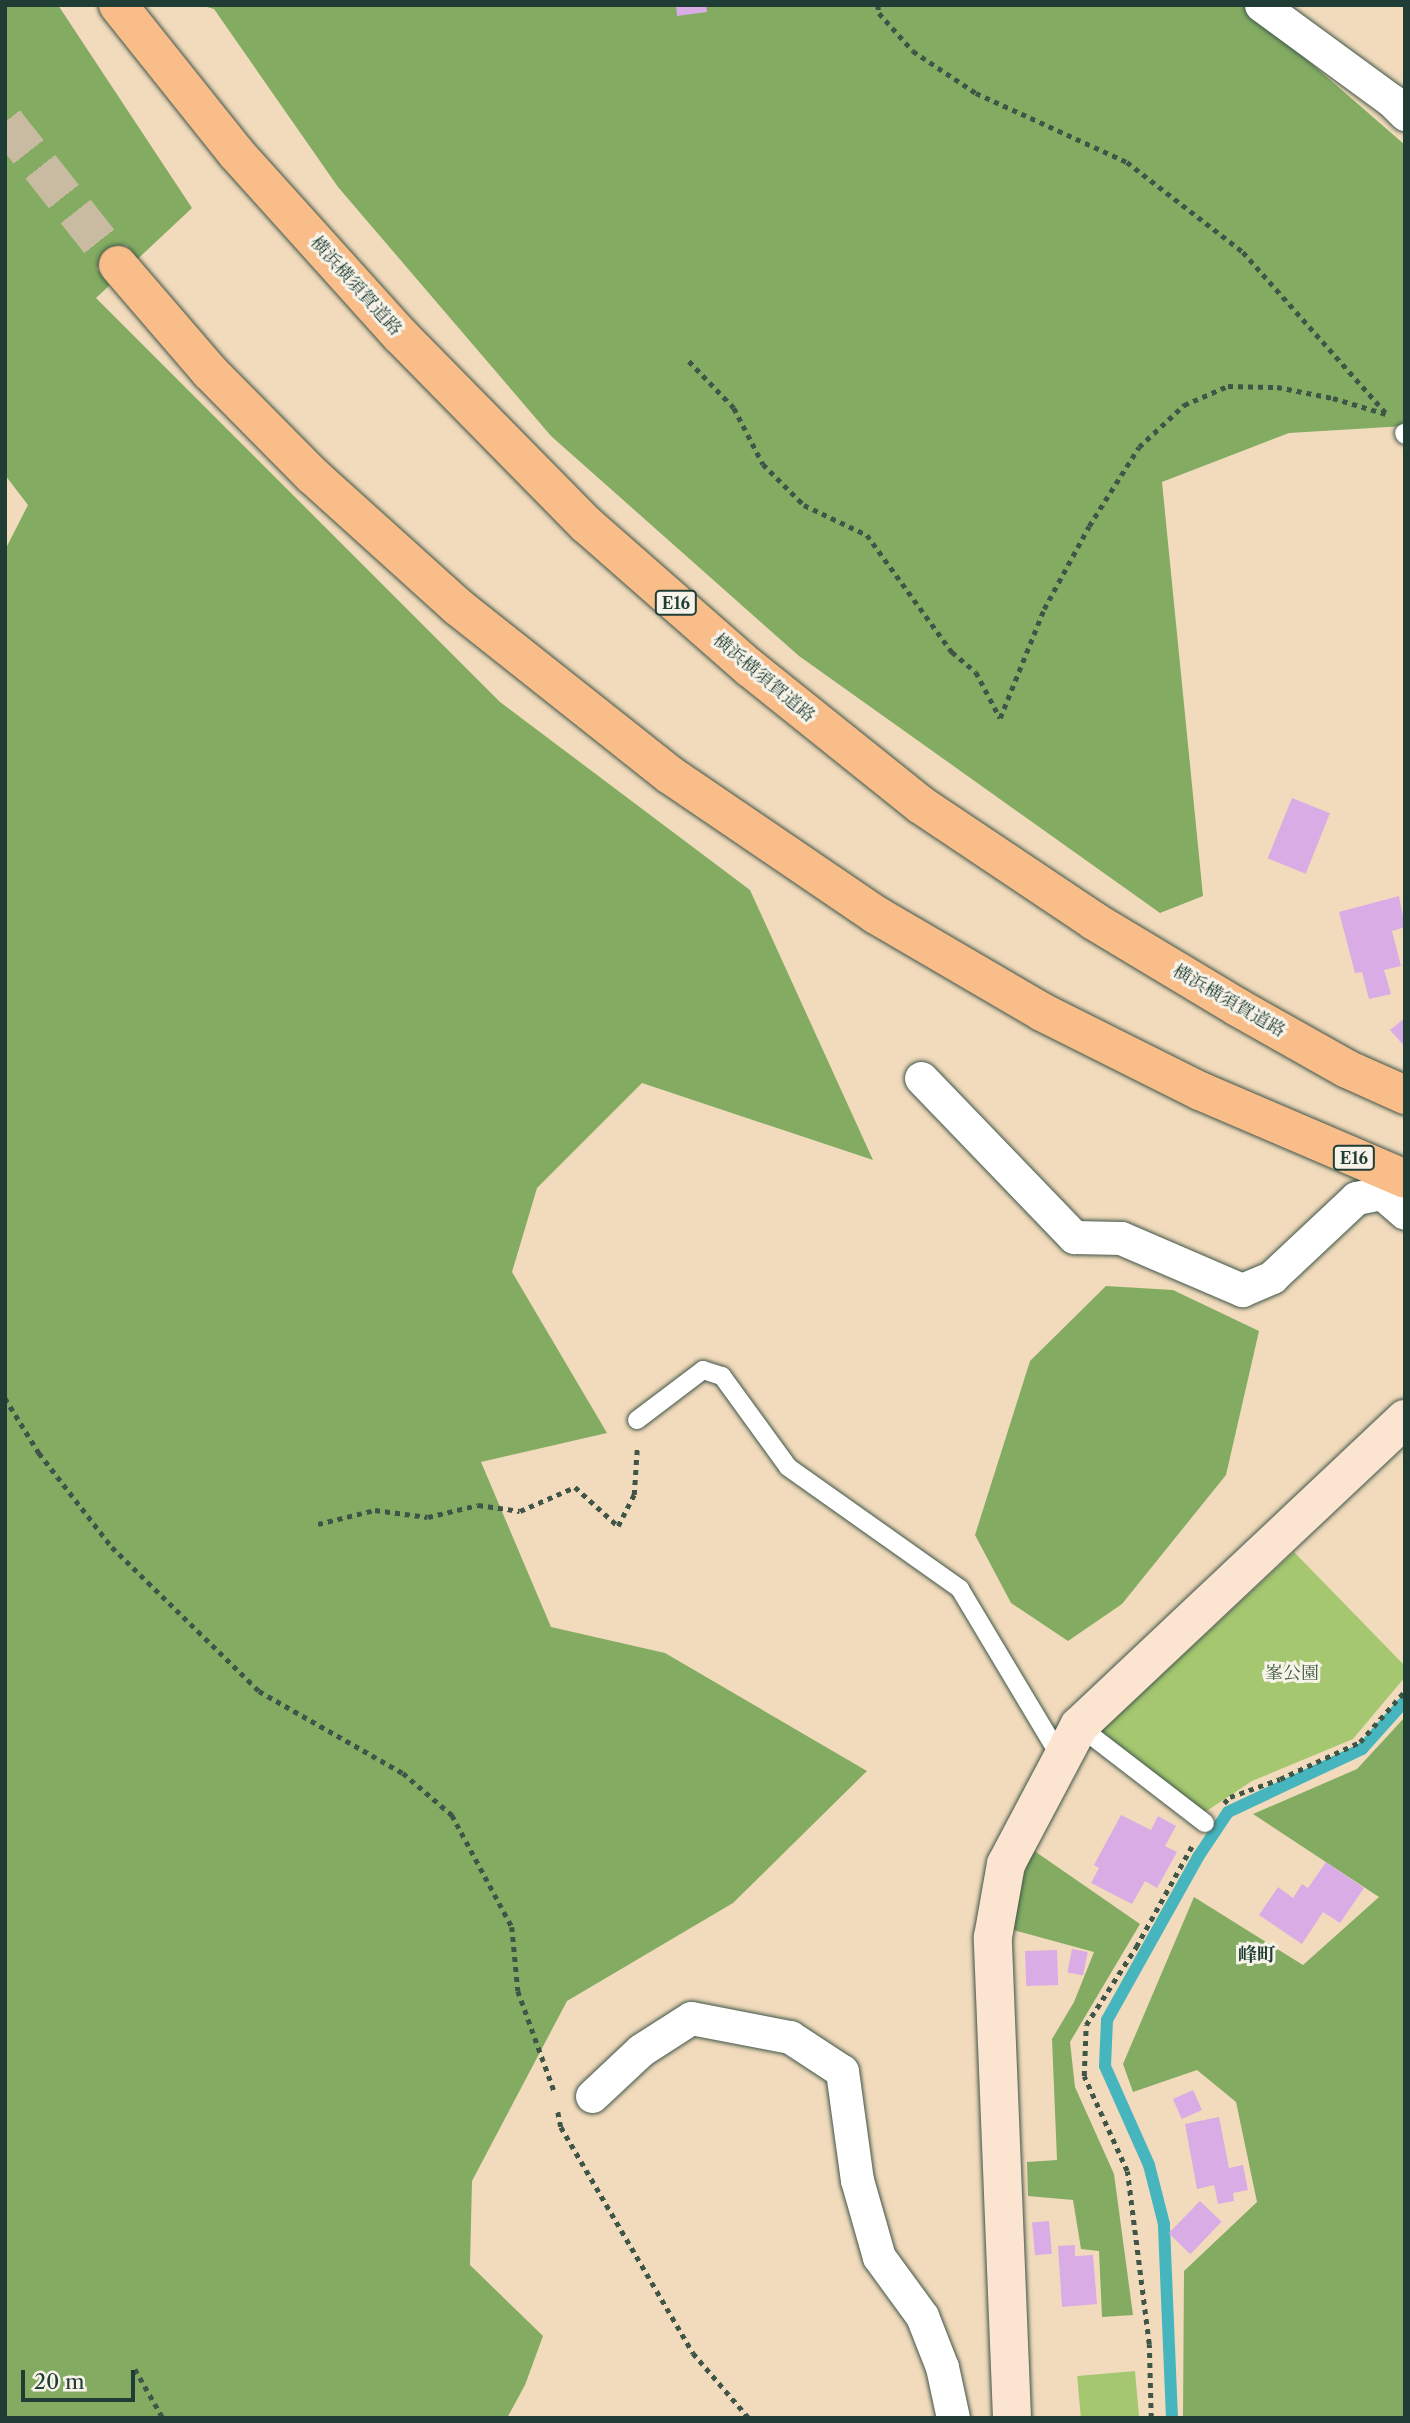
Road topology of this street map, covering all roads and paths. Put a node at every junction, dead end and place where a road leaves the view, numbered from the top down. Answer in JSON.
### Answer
{"nodes":[{"id":1,"x":118,"y":5,"type":"edge"},
{"id":2,"x":878,"y":5,"type":"edge"},
{"id":3,"x":1261,"y":5,"type":"edge"},
{"id":4,"x":1405,"y":114,"type":"edge"},
{"id":5,"x":118,"y":265,"type":"tunnel mouth"},
{"id":6,"x":689,"y":361,"type":"dead end"},
{"id":7,"x":1387,"y":414,"type":"junction"},
{"id":8,"x":1404,"y":434,"type":"edge"},
{"id":9,"x":921,"y":1078,"type":"dead end"},
{"id":10,"x":1405,"y":1095,"type":"edge"},
{"id":11,"x":1405,"y":1179,"type":"edge"},
{"id":12,"x":1405,"y":1213,"type":"edge"},
{"id":13,"x":5,"y":1398,"type":"edge"},
{"id":14,"x":1405,"y":1419,"type":"edge"},
{"id":15,"x":637,"y":1420,"type":"joint"},
{"id":16,"x":318,"y":1524,"type":"dead end"},
{"id":17,"x":1405,"y":1691,"type":"edge"},
{"id":18,"x":1079,"y":1726,"type":"junction"},
{"id":19,"x":1062,"y":1760,"type":"junction"},
{"id":20,"x":1230,"y":1797,"type":"dead end"},
{"id":21,"x":1205,"y":1823,"type":"joint"},
{"id":22,"x":555,"y":2096,"type":"dead end"},
{"id":23,"x":592,"y":2096,"type":"dead end"},
{"id":24,"x":557,"y":2106,"type":"dead end"},
{"id":25,"x":135,"y":2369,"type":"dead end"},
{"id":26,"x":163,"y":2418,"type":"edge"},
{"id":27,"x":749,"y":2418,"type":"edge"},
{"id":28,"x":953,"y":2418,"type":"edge"},
{"id":29,"x":1012,"y":2418,"type":"edge"},
{"id":30,"x":1151,"y":2418,"type":"edge"}],
"edges":[{"from":1,"to":10,"type":"highway","name":"横浜横須賀道路","number":"E16"},
{"from":2,"to":7,"type":"path"},
{"from":3,"to":4,"type":"street"},
{"from":5,"to":11,"type":"highway","number":"E16"},
{"from":6,"to":7,"type":"path"},
{"from":7,"to":8,"type":"path"},
{"from":9,"to":12,"type":"street"},
{"from":13,"to":22,"type":"path"},
{"from":14,"to":18,"type":"street"},
{"from":15,"to":16,"type":"path"},
{"from":15,"to":19,"type":"lane"},
{"from":17,"to":20,"type":"path"},
{"from":18,"to":19,"type":"street"},
{"from":18,"to":21,"type":"lane"},
{"from":19,"to":29,"type":"street"},
{"from":21,"to":30,"type":"path"},
{"from":23,"to":28,"type":"street"},
{"from":24,"to":27,"type":"path"},
{"from":25,"to":26,"type":"path"}]}
